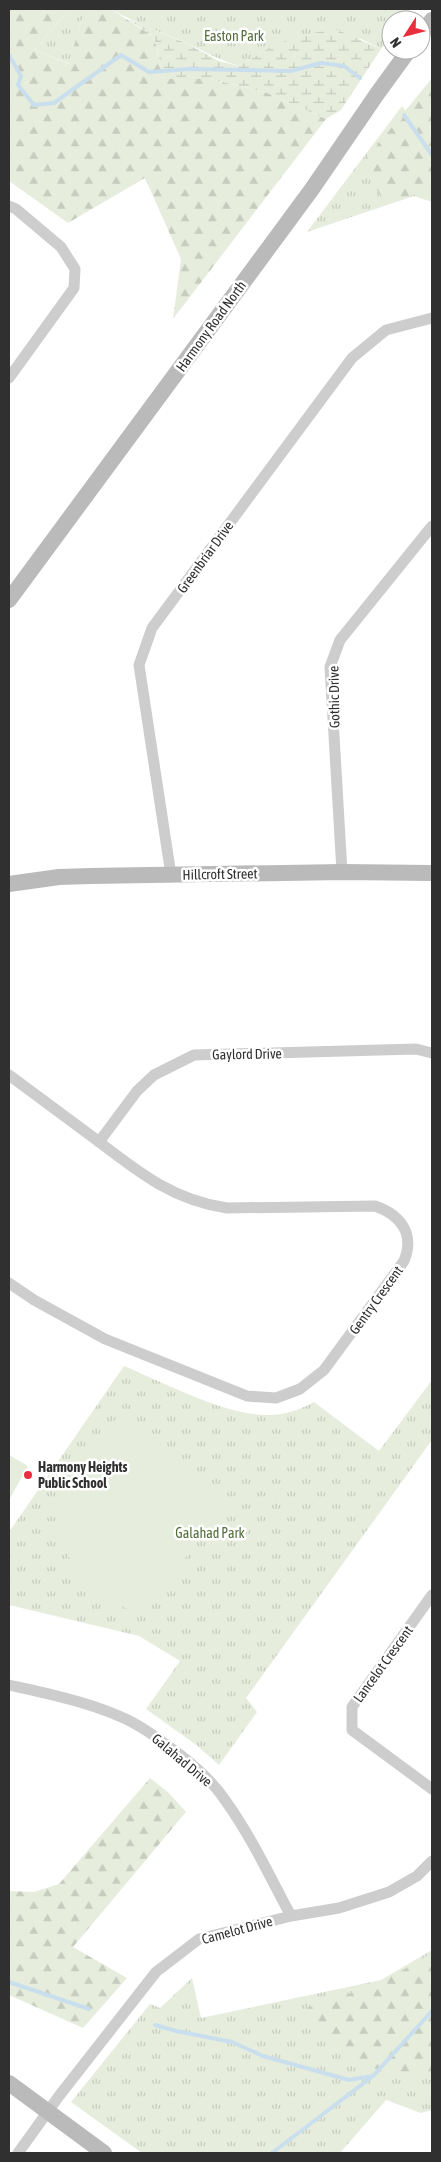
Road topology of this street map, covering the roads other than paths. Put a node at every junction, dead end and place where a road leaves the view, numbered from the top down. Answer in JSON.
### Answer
{"nodes":[{"id":1,"x":402,"y":60,"type":"edge"},
{"id":2,"x":9,"y":206,"type":"edge"},
{"id":3,"x":432,"y":318,"type":"edge"},
{"id":4,"x":9,"y":378,"type":"edge"},
{"id":5,"x":432,"y":526,"type":"edge"},
{"id":6,"x":9,"y":600,"type":"edge"},
{"id":7,"x":342,"y":872,"type":"junction"},
{"id":8,"x":432,"y":873,"type":"edge"},
{"id":9,"x":171,"y":875,"type":"junction"},
{"id":10,"x":9,"y":884,"type":"edge"},
{"id":11,"x":432,"y":1053,"type":"edge"},
{"id":12,"x":9,"y":1075,"type":"edge"},
{"id":13,"x":99,"y":1142,"type":"junction"},
{"id":14,"x":9,"y":1283,"type":"edge"},
{"id":15,"x":432,"y":1595,"type":"edge"},
{"id":16,"x":9,"y":1685,"type":"edge"},
{"id":17,"x":432,"y":1789,"type":"edge"},
{"id":18,"x":432,"y":1861,"type":"edge"},
{"id":19,"x":291,"y":1916,"type":"junction"},
{"id":20,"x":9,"y":2083,"type":"edge"},
{"id":21,"x":48,"y":2112,"type":"junction"},
{"id":22,"x":18,"y":2153,"type":"edge"},
{"id":23,"x":104,"y":2153,"type":"edge"}],
"edges":[{"from":1,"to":6,"type":"main road","name":"Harmony Road North"},
{"from":2,"to":4,"type":"street"},
{"from":3,"to":9,"type":"street","name":"Greenbriar Drive"},
{"from":5,"to":7,"type":"street","name":"Gothic Drive"},
{"from":7,"to":8,"type":"main road","name":"Hillcroft Street"},
{"from":7,"to":9,"type":"main road","name":"Hillcroft Street"},
{"from":9,"to":10,"type":"main road","name":"Hillcroft Street"},
{"from":11,"to":13,"type":"street","name":"Gaylord Drive"},
{"from":12,"to":13,"type":"street","name":"Gentry Crescent"},
{"from":13,"to":14,"type":"street","name":"Gentry Crescent"},
{"from":15,"to":17,"type":"street","name":"Lancelot Crescent"},
{"from":16,"to":19,"type":"street","name":"Galahad Drive"},
{"from":18,"to":19,"type":"street","name":"Camelot Drive"},
{"from":19,"to":21,"type":"street","name":"Camelot Drive"},
{"from":20,"to":21,"type":"main road"},
{"from":21,"to":22,"type":"street","name":"Camelot Drive"},
{"from":21,"to":23,"type":"main road"}]}
